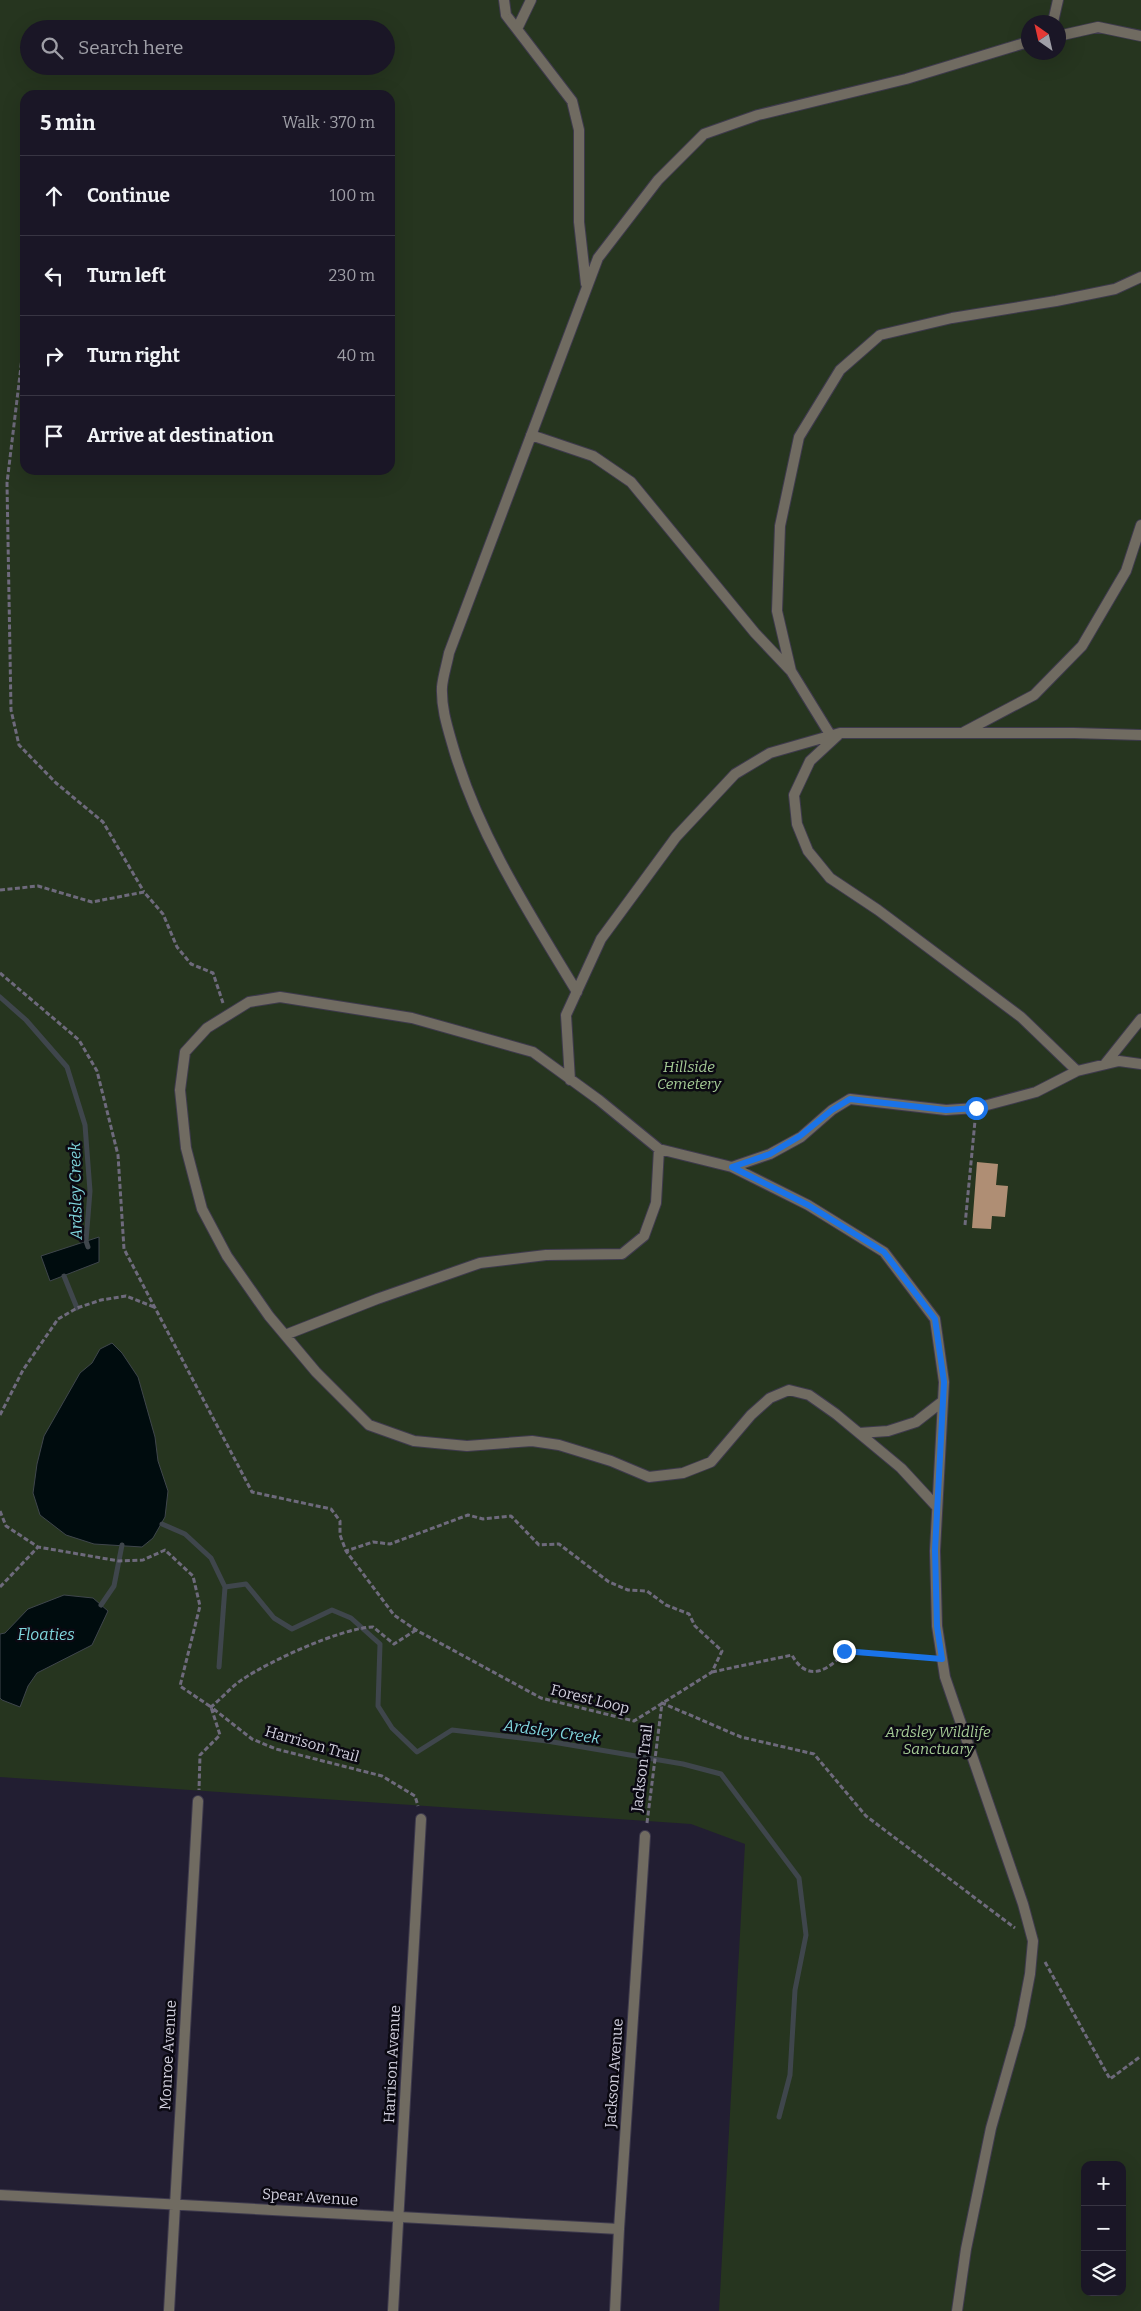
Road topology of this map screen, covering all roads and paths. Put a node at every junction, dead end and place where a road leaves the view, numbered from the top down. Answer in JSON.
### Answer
{"nodes":[{"id":1,"x":504,"y":0,"type":"edge"},
{"id":2,"x":531,"y":0,"type":"edge"},
{"id":3,"x":1058,"y":0,"type":"edge"},
{"id":4,"x":1055,"y":15,"type":"edge"},
{"id":5,"x":516,"y":29,"type":"junction"},
{"id":6,"x":1066,"y":34,"type":"edge"},
{"id":7,"x":1141,"y":36,"type":"edge"},
{"id":8,"x":1021,"y":44,"type":"edge"},
{"id":9,"x":1141,"y":277,"type":"edge"},
{"id":10,"x":586,"y":288,"type":"junction"},
{"id":11,"x":20,"y":375,"type":"edge"},
{"id":12,"x":531,"y":435,"type":"junction"},
{"id":13,"x":1141,"y":524,"type":"edge"},
{"id":14,"x":791,"y":671,"type":"junction"},
{"id":15,"x":963,"y":733,"type":"junction"},
{"id":16,"x":836,"y":734,"type":"junction"},
{"id":17,"x":1141,"y":735,"type":"edge"},
{"id":18,"x":0,"y":890,"type":"edge"},
{"id":19,"x":144,"y":892,"type":"junction"},
{"id":20,"x":0,"y":973,"type":"edge"},
{"id":21,"x":576,"y":992,"type":"junction"},
{"id":22,"x":227,"y":1016,"type":"junction"},
{"id":23,"x":1141,"y":1019,"type":"edge"},
{"id":24,"x":1105,"y":1064,"type":"junction"},
{"id":25,"x":1141,"y":1064,"type":"edge"},
{"id":26,"x":1077,"y":1071,"type":"junction"},
{"id":27,"x":570,"y":1080,"type":"junction"},
{"id":28,"x":976,"y":1108,"type":"junction"},
{"id":29,"x":659,"y":1150,"type":"junction"},
{"id":30,"x":732,"y":1167,"type":"junction"},
{"id":31,"x":965,"y":1225,"type":"dead end"},
{"id":32,"x":155,"y":1308,"type":"junction"},
{"id":33,"x":284,"y":1335,"type":"junction"},
{"id":34,"x":943,"y":1401,"type":"junction"},
{"id":35,"x":0,"y":1415,"type":"edge"},
{"id":36,"x":859,"y":1433,"type":"junction"},
{"id":37,"x":936,"y":1507,"type":"junction"},
{"id":38,"x":0,"y":1510,"type":"edge"},
{"id":39,"x":38,"y":1547,"type":"junction"},
{"id":40,"x":346,"y":1551,"type":"junction"},
{"id":41,"x":0,"y":1587,"type":"edge"},
{"id":42,"x":416,"y":1630,"type":"junction"},
{"id":43,"x":942,"y":1659,"type":"junction"},
{"id":44,"x":712,"y":1672,"type":"junction"},
{"id":45,"x":662,"y":1703,"type":"junction"},
{"id":46,"x":211,"y":1707,"type":"junction"},
{"id":47,"x":198,"y":1801,"type":"joint"},
{"id":48,"x":421,"y":1819,"type":"joint"},
{"id":49,"x":645,"y":1836,"type":"joint"},
{"id":50,"x":1033,"y":1941,"type":"junction"},
{"id":51,"x":1141,"y":2056,"type":"edge"},
{"id":52,"x":0,"y":2195,"type":"edge"},
{"id":53,"x":174,"y":2203,"type":"junction"},
{"id":54,"x":399,"y":2218,"type":"junction"},
{"id":55,"x":618,"y":2229,"type":"junction"},
{"id":56,"x":169,"y":2311,"type":"edge"},
{"id":57,"x":394,"y":2311,"type":"edge"},
{"id":58,"x":615,"y":2311,"type":"edge"},
{"id":59,"x":957,"y":2311,"type":"edge"}],
"edges":[{"from":1,"to":5,"type":"street"},
{"from":2,"to":5,"type":"street"},
{"from":3,"to":4,"type":"street"},
{"from":5,"to":10,"type":"street"},
{"from":6,"to":7,"type":"street"},
{"from":8,"to":10,"type":"street"},
{"from":9,"to":14,"type":"street"},
{"from":10,"to":12,"type":"street"},
{"from":11,"to":19,"type":"path"},
{"from":12,"to":14,"type":"street"},
{"from":12,"to":21,"type":"street"},
{"from":13,"to":15,"type":"street"},
{"from":14,"to":16,"type":"street"},
{"from":15,"to":16,"type":"street"},
{"from":15,"to":17,"type":"street"},
{"from":16,"to":21,"type":"street"},
{"from":16,"to":26,"type":"street"},
{"from":18,"to":19,"type":"path"},
{"from":19,"to":22,"type":"path"},
{"from":20,"to":32,"type":"path"},
{"from":21,"to":27,"type":"street"},
{"from":22,"to":27,"type":"street"},
{"from":22,"to":33,"type":"street"},
{"from":23,"to":24,"type":"street"},
{"from":24,"to":25,"type":"street"},
{"from":24,"to":26,"type":"street"},
{"from":26,"to":28,"type":"street"},
{"from":27,"to":29,"type":"street"},
{"from":28,"to":30,"type":"street"},
{"from":28,"to":31,"type":"path"},
{"from":29,"to":30,"type":"street"},
{"from":29,"to":33,"type":"street"},
{"from":30,"to":34,"type":"street"},
{"from":32,"to":35,"type":"path"},
{"from":32,"to":40,"type":"path"},
{"from":33,"to":36,"type":"street"},
{"from":34,"to":36,"type":"street"},
{"from":34,"to":37,"type":"street"},
{"from":36,"to":37,"type":"street"},
{"from":37,"to":43,"type":"street"},
{"from":38,"to":39,"type":"path"},
{"from":39,"to":41,"type":"path"},
{"from":39,"to":46,"type":"path","name":"Harrison Trail"},
{"from":40,"to":42,"type":"path","name":"Forest Loop"},
{"from":40,"to":44,"type":"path"},
{"from":42,"to":45,"type":"path","name":"Forest Loop"},
{"from":42,"to":46,"type":"path"},
{"from":43,"to":44,"type":"path","name":"Forest Loop"},
{"from":43,"to":50,"type":"street"},
{"from":44,"to":45,"type":"path","name":"Forest Loop"},
{"from":45,"to":49,"type":"path","name":"Jackson Trail"},
{"from":45,"to":50,"type":"path"},
{"from":46,"to":47,"type":"path"},
{"from":46,"to":48,"type":"path","name":"Harrison Trail"},
{"from":47,"to":53,"type":"street","name":"Monroe Avenue"},
{"from":48,"to":54,"type":"street","name":"Harrison Avenue"},
{"from":49,"to":55,"type":"street","name":"Jackson Avenue"},
{"from":50,"to":51,"type":"path"},
{"from":50,"to":59,"type":"street"},
{"from":52,"to":53,"type":"street","name":"Spear Avenue"},
{"from":53,"to":54,"type":"street","name":"Spear Avenue"},
{"from":53,"to":56,"type":"street","name":"Monroe Avenue"},
{"from":54,"to":55,"type":"street","name":"Spear Avenue"},
{"from":54,"to":57,"type":"street","name":"Harrison Avenue"},
{"from":55,"to":58,"type":"street","name":"Jackson Avenue"}]}
